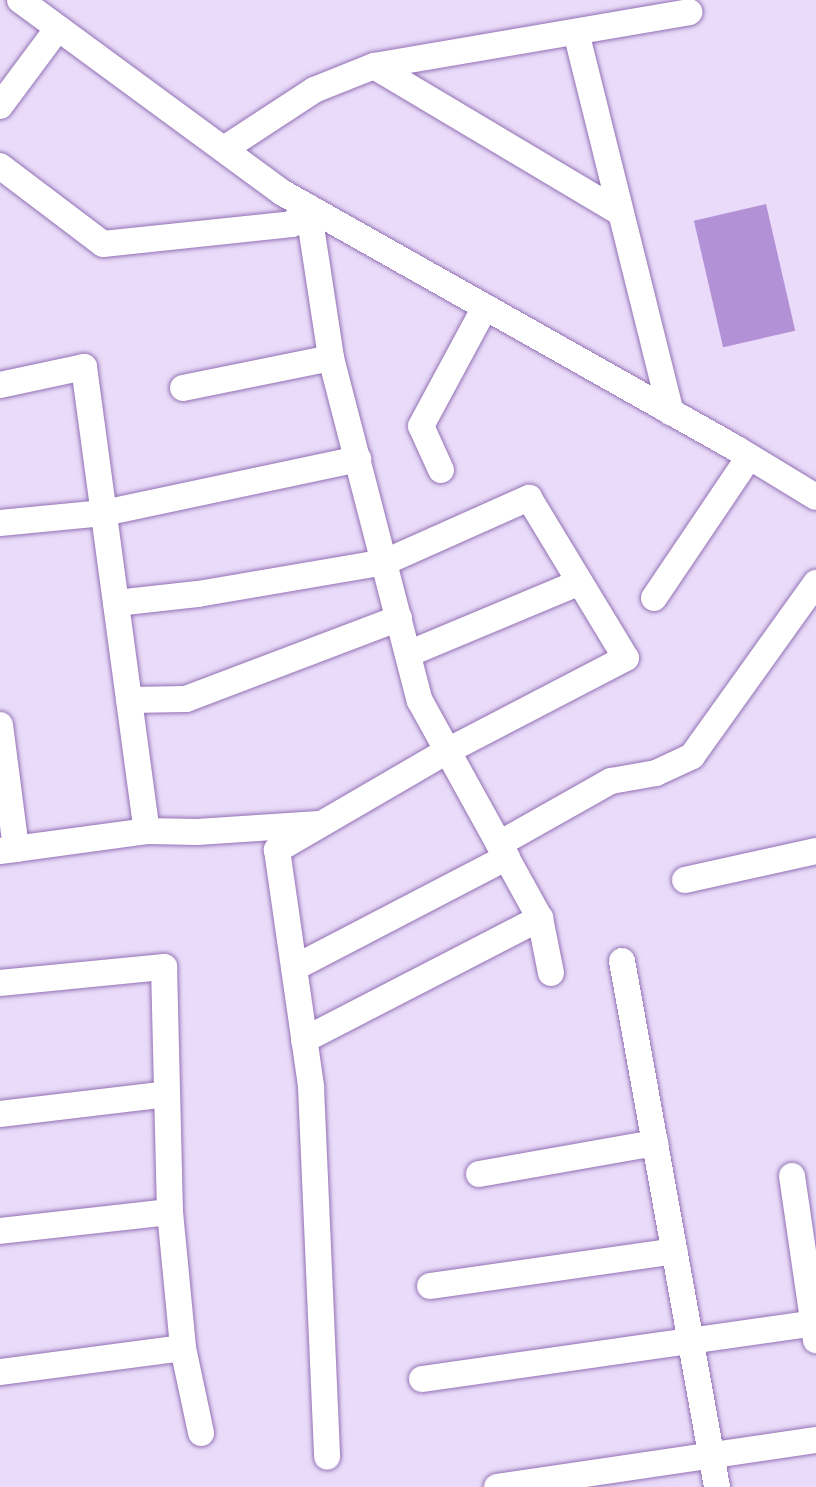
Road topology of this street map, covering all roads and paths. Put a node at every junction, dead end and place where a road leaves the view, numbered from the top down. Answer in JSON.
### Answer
{"nodes":[{"id":1,"x":20,"y":0,"type":"edge"},
{"id":2,"x":689,"y":12,"type":"dead end"},
{"id":3,"x":58,"y":28,"type":"junction"},
{"id":4,"x":576,"y":32,"type":"junction"},
{"id":5,"x":374,"y":66,"type":"junction"},
{"id":6,"x":0,"y":106,"type":"edge"},
{"id":7,"x":224,"y":149,"type":"junction"},
{"id":8,"x":0,"y":166,"type":"edge"},
{"id":9,"x":308,"y":207,"type":"junction"},
{"id":10,"x":621,"y":213,"type":"junction"},
{"id":11,"x":485,"y":307,"type":"junction"},
{"id":12,"x":331,"y":358,"type":"junction"},
{"id":13,"x":0,"y":385,"type":"edge"},
{"id":14,"x":183,"y":388,"type":"dead end"},
{"id":15,"x":671,"y":412,"type":"junction"},
{"id":16,"x":749,"y":457,"type":"junction"},
{"id":17,"x":358,"y":459,"type":"junction"},
{"id":18,"x":441,"y":470,"type":"dead end"},
{"id":19,"x":816,"y":497,"type":"edge"},
{"id":20,"x":104,"y":513,"type":"junction"},
{"id":21,"x":0,"y":523,"type":"edge"},
{"id":22,"x":385,"y":562,"type":"junction"},
{"id":23,"x":580,"y":582,"type":"junction"},
{"id":24,"x":816,"y":583,"type":"edge"},
{"id":25,"x":654,"y":598,"type":"dead end"},
{"id":26,"x":116,"y":603,"type":"junction"},
{"id":27,"x":399,"y":618,"type":"junction"},
{"id":28,"x":408,"y":654,"type":"junction"},
{"id":29,"x":129,"y":700,"type":"junction"},
{"id":30,"x":0,"y":725,"type":"edge"},
{"id":31,"x":447,"y":751,"type":"junction"},
{"id":32,"x":322,"y":824,"type":"junction"},
{"id":33,"x":147,"y":831,"type":"junction"},
{"id":34,"x":8,"y":850,"type":"edge"},
{"id":35,"x":503,"y":850,"type":"junction"},
{"id":36,"x":816,"y":851,"type":"edge"},
{"id":37,"x":685,"y":880,"type":"dead end"},
{"id":38,"x":540,"y":918,"type":"junction"},
{"id":39,"x":622,"y":961,"type":"dead end"},
{"id":40,"x":294,"y":968,"type":"junction"},
{"id":41,"x":551,"y":973,"type":"dead end"},
{"id":42,"x":0,"y":983,"type":"edge"},
{"id":43,"x":304,"y":1040,"type":"junction"},
{"id":44,"x":167,"y":1094,"type":"junction"},
{"id":45,"x":0,"y":1114,"type":"edge"},
{"id":46,"x":655,"y":1143,"type":"junction"},
{"id":47,"x":479,"y":1174,"type":"dead end"},
{"id":48,"x":792,"y":1176,"type":"dead end"},
{"id":49,"x":170,"y":1212,"type":"junction"},
{"id":50,"x":0,"y":1231,"type":"edge"},
{"id":51,"x":675,"y":1251,"type":"junction"},
{"id":52,"x":430,"y":1286,"type":"dead end"},
{"id":53,"x":815,"y":1329,"type":"edge"},
{"id":54,"x":691,"y":1341,"type":"junction"},
{"id":55,"x":183,"y":1348,"type":"junction"},
{"id":56,"x":0,"y":1372,"type":"edge"},
{"id":57,"x":422,"y":1379,"type":"dead end"},
{"id":58,"x":201,"y":1433,"type":"dead end"},
{"id":59,"x":816,"y":1440,"type":"edge"},
{"id":60,"x":711,"y":1455,"type":"junction"},
{"id":61,"x":327,"y":1457,"type":"dead end"},
{"id":62,"x":497,"y":1487,"type":"edge"},
{"id":63,"x":717,"y":1487,"type":"edge"}],
"edges":[{"from":1,"to":3,"type":"street"},
{"from":2,"to":4,"type":"street"},
{"from":3,"to":6,"type":"street"},
{"from":3,"to":7,"type":"street"},
{"from":4,"to":5,"type":"street"},
{"from":4,"to":10,"type":"street"},
{"from":5,"to":7,"type":"street"},
{"from":5,"to":10,"type":"street"},
{"from":7,"to":9,"type":"street"},
{"from":8,"to":9,"type":"street"},
{"from":9,"to":11,"type":"street"},
{"from":9,"to":12,"type":"street"},
{"from":10,"to":15,"type":"street"},
{"from":11,"to":15,"type":"street"},
{"from":11,"to":18,"type":"street"},
{"from":12,"to":14,"type":"street"},
{"from":12,"to":17,"type":"street"},
{"from":13,"to":20,"type":"street"},
{"from":15,"to":16,"type":"street"},
{"from":16,"to":19,"type":"street"},
{"from":16,"to":25,"type":"street"},
{"from":17,"to":20,"type":"street"},
{"from":17,"to":22,"type":"street"},
{"from":20,"to":21,"type":"street"},
{"from":20,"to":26,"type":"street"},
{"from":22,"to":23,"type":"street"},
{"from":22,"to":26,"type":"street"},
{"from":22,"to":27,"type":"street"},
{"from":23,"to":28,"type":"street"},
{"from":23,"to":31,"type":"street"},
{"from":24,"to":35,"type":"street"},
{"from":26,"to":29,"type":"street"},
{"from":27,"to":28,"type":"street"},
{"from":27,"to":29,"type":"street"},
{"from":28,"to":31,"type":"street"},
{"from":29,"to":33,"type":"street"},
{"from":30,"to":34,"type":"street"},
{"from":31,"to":32,"type":"street"},
{"from":31,"to":35,"type":"street"},
{"from":32,"to":33,"type":"street"},
{"from":32,"to":40,"type":"street"},
{"from":33,"to":34,"type":"street"},
{"from":35,"to":38,"type":"street"},
{"from":35,"to":40,"type":"street"},
{"from":36,"to":37,"type":"street"},
{"from":38,"to":41,"type":"street"},
{"from":38,"to":43,"type":"street"},
{"from":39,"to":46,"type":"street"},
{"from":40,"to":43,"type":"street"},
{"from":42,"to":44,"type":"street"},
{"from":43,"to":61,"type":"street"},
{"from":44,"to":45,"type":"street"},
{"from":44,"to":49,"type":"street"},
{"from":46,"to":47,"type":"street"},
{"from":46,"to":51,"type":"street"},
{"from":48,"to":53,"type":"street"},
{"from":49,"to":50,"type":"street"},
{"from":49,"to":55,"type":"street"},
{"from":51,"to":52,"type":"street"},
{"from":51,"to":54,"type":"street"},
{"from":53,"to":54,"type":"street"},
{"from":54,"to":57,"type":"street"},
{"from":54,"to":60,"type":"street"},
{"from":55,"to":56,"type":"street"},
{"from":55,"to":58,"type":"street"},
{"from":59,"to":60,"type":"street"},
{"from":60,"to":62,"type":"street"},
{"from":60,"to":63,"type":"street"}]}
